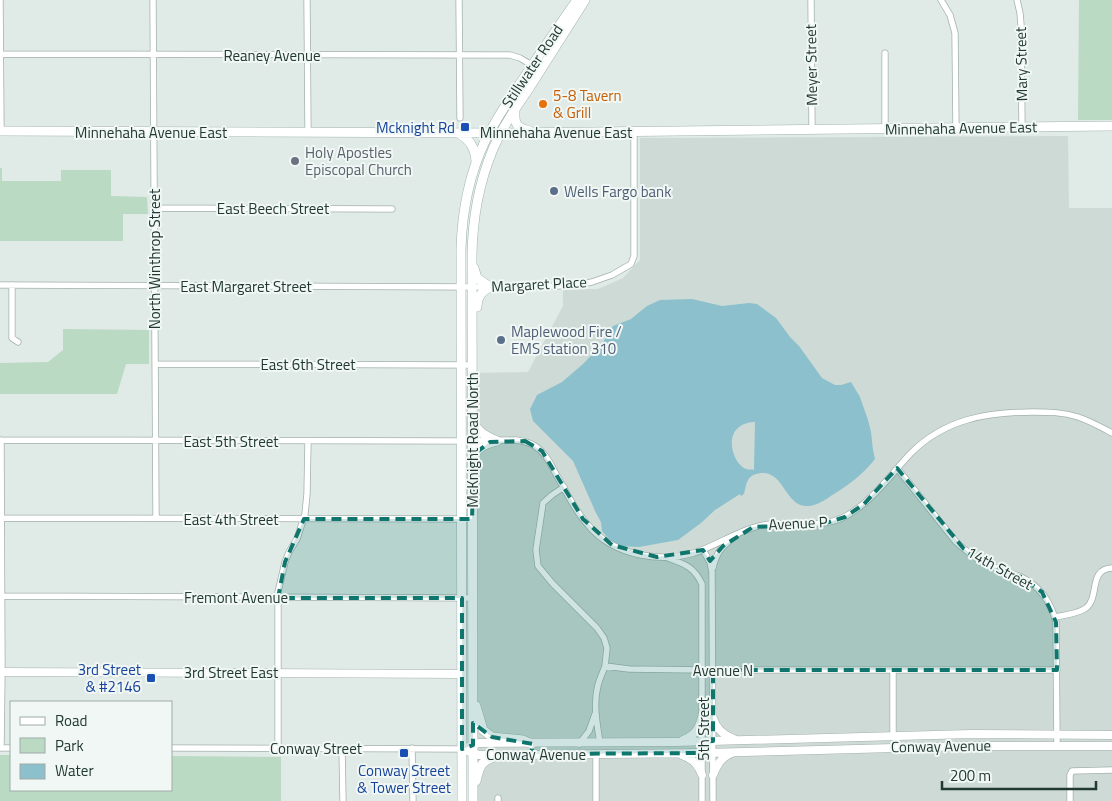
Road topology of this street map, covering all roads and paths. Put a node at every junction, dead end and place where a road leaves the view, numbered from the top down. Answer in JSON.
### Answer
{"nodes":[{"id":1,"x":0,"y":0,"type":"edge"},
{"id":2,"x":153,"y":0,"type":"edge"},
{"id":3,"x":307,"y":0,"type":"edge"},
{"id":4,"x":459,"y":0,"type":"edge"},
{"id":5,"x":577,"y":0,"type":"edge"},
{"id":6,"x":586,"y":0,"type":"edge"},
{"id":7,"x":811,"y":0,"type":"edge"},
{"id":8,"x":941,"y":0,"type":"edge"},
{"id":9,"x":1017,"y":0,"type":"edge"},
{"id":10,"x":885,"y":53,"type":"dead end"},
{"id":11,"x":1,"y":54,"type":"edge"},
{"id":12,"x":153,"y":55,"type":"junction"},
{"id":13,"x":460,"y":55,"type":"junction"},
{"id":14,"x":306,"y":56,"type":"junction"},
{"id":15,"x":536,"y":68,"type":"junction"},
{"id":16,"x":515,"y":109,"type":"junction"},
{"id":17,"x":460,"y":118,"type":"dead end"},
{"id":18,"x":1112,"y":126,"type":"edge"},
{"id":19,"x":956,"y":128,"type":"junction"},
{"id":20,"x":1022,"y":128,"type":"junction"},
{"id":21,"x":885,"y":129,"type":"junction"},
{"id":22,"x":812,"y":130,"type":"junction"},
{"id":23,"x":0,"y":131,"type":"edge"},
{"id":24,"x":634,"y":131,"type":"junction"},
{"id":25,"x":644,"y":131,"type":"junction"},
{"id":26,"x":153,"y":132,"type":"junction"},
{"id":27,"x":308,"y":132,"type":"junction"},
{"id":28,"x":457,"y":132,"type":"junction"},
{"id":29,"x":490,"y":133,"type":"junction"},
{"id":30,"x":500,"y":133,"type":"junction"},
{"id":31,"x":535,"y":133,"type":"junction"},
{"id":32,"x":634,"y":144,"type":"junction"},
{"id":33,"x":476,"y":164,"type":"junction"},
{"id":34,"x":154,"y":208,"type":"junction"},
{"id":35,"x":392,"y":208,"type":"dead end"},
{"id":36,"x":472,"y":260,"type":"junction"},
{"id":37,"x":0,"y":285,"type":"edge"},
{"id":38,"x":12,"y":285,"type":"junction"},
{"id":39,"x":154,"y":286,"type":"junction"},
{"id":40,"x":461,"y":287,"type":"junction"},
{"id":41,"x":472,"y":287,"type":"junction"},
{"id":42,"x":490,"y":287,"type":"junction"},
{"id":43,"x":472,"y":328,"type":"junction"},
{"id":44,"x":18,"y":342,"type":"dead end"},
{"id":45,"x":155,"y":364,"type":"junction"},
{"id":46,"x":461,"y":365,"type":"junction"},
{"id":47,"x":471,"y":365,"type":"junction"},
{"id":48,"x":472,"y":420,"type":"junction"},
{"id":49,"x":1112,"y":433,"type":"edge"},
{"id":50,"x":0,"y":440,"type":"edge"},
{"id":51,"x":155,"y":440,"type":"junction"},
{"id":52,"x":308,"y":441,"type":"junction"},
{"id":53,"x":497,"y":441,"type":"junction"},
{"id":54,"x":462,"y":442,"type":"junction"},
{"id":55,"x":472,"y":442,"type":"junction"},
{"id":56,"x":472,"y":465,"type":"junction"},
{"id":57,"x":897,"y":468,"type":"junction"},
{"id":58,"x":564,"y":487,"type":"junction"},
{"id":59,"x":0,"y":518,"type":"edge"},
{"id":60,"x":156,"y":518,"type":"junction"},
{"id":61,"x":304,"y":519,"type":"junction"},
{"id":62,"x":462,"y":519,"type":"junction"},
{"id":63,"x":472,"y":519,"type":"junction"},
{"id":64,"x":742,"y":532,"type":"junction"},
{"id":65,"x":703,"y":550,"type":"junction"},
{"id":66,"x":666,"y":557,"type":"junction"},
{"id":67,"x":1112,"y":568,"type":"edge"},
{"id":68,"x":712,"y":572,"type":"junction"},
{"id":69,"x":0,"y":596,"type":"edge"},
{"id":70,"x":278,"y":598,"type":"junction"},
{"id":71,"x":462,"y":598,"type":"junction"},
{"id":72,"x":472,"y":598,"type":"junction"},
{"id":73,"x":1055,"y":617,"type":"junction"},
{"id":74,"x":605,"y":666,"type":"junction"},
{"id":75,"x":702,"y":670,"type":"junction"},
{"id":76,"x":713,"y":670,"type":"junction"},
{"id":77,"x":893,"y":670,"type":"junction"},
{"id":78,"x":1057,"y":670,"type":"junction"},
{"id":79,"x":1,"y":672,"type":"edge"},
{"id":80,"x":277,"y":672,"type":"junction"},
{"id":81,"x":462,"y":674,"type":"junction"},
{"id":82,"x":472,"y":694,"type":"junction"},
{"id":83,"x":703,"y":713,"type":"junction"},
{"id":84,"x":595,"y":714,"type":"junction"},
{"id":85,"x":713,"y":718,"type":"junction"},
{"id":86,"x":1057,"y":735,"type":"junction"},
{"id":87,"x":1112,"y":735,"type":"edge"},
{"id":88,"x":893,"y":736,"type":"junction"},
{"id":89,"x":741,"y":740,"type":"junction"},
{"id":90,"x":713,"y":741,"type":"junction"},
{"id":91,"x":676,"y":742,"type":"junction"},
{"id":92,"x":703,"y":742,"type":"junction"},
{"id":93,"x":596,"y":743,"type":"junction"},
{"id":94,"x":532,"y":744,"type":"junction"},
{"id":95,"x":579,"y":744,"type":"junction"},
{"id":96,"x":1057,"y":745,"type":"junction"},
{"id":97,"x":1112,"y":746,"type":"edge"},
{"id":98,"x":0,"y":748,"type":"edge"},
{"id":99,"x":172,"y":748,"type":"edge"},
{"id":100,"x":278,"y":748,"type":"junction"},
{"id":101,"x":342,"y":748,"type":"junction"},
{"id":102,"x":412,"y":748,"type":"junction"},
{"id":103,"x":462,"y":749,"type":"junction"},
{"id":104,"x":472,"y":749,"type":"junction"},
{"id":105,"x":734,"y":752,"type":"junction"},
{"id":106,"x":672,"y":753,"type":"junction"},
{"id":107,"x":703,"y":753,"type":"junction"},
{"id":108,"x":713,"y":753,"type":"junction"},
{"id":109,"x":498,"y":754,"type":"junction"},
{"id":110,"x":530,"y":754,"type":"junction"},
{"id":111,"x":596,"y":754,"type":"junction"},
{"id":112,"x":1112,"y":770,"type":"edge"},
{"id":113,"x":702,"y":775,"type":"junction"},
{"id":114,"x":713,"y":775,"type":"junction"},
{"id":115,"x":342,"y":801,"type":"edge"},
{"id":116,"x":413,"y":801,"type":"edge"},
{"id":117,"x":462,"y":801,"type":"edge"},
{"id":118,"x":473,"y":801,"type":"edge"},
{"id":119,"x":596,"y":801,"type":"edge"},
{"id":120,"x":702,"y":801,"type":"edge"},
{"id":121,"x":713,"y":801,"type":"edge"},
{"id":122,"x":1070,"y":801,"type":"edge"}],
"edges":[{"from":1,"to":11,"type":"street"},
{"from":2,"to":12,"type":"street","name":"North Winthrop Street"},
{"from":3,"to":14,"type":"street"},
{"from":4,"to":13,"type":"street"},
{"from":5,"to":15,"type":"main road","name":"Stillwater Road"},
{"from":6,"to":15,"type":"main road","name":"Stillwater Road"},
{"from":7,"to":22,"type":"street","name":"Meyer Street"},
{"from":8,"to":19,"type":"street"},
{"from":9,"to":20,"type":"street","name":"Mary Street"},
{"from":10,"to":21,"type":"street"},
{"from":11,"to":12,"type":"street","name":"Reaney Avenue"},
{"from":11,"to":23,"type":"street"},
{"from":12,"to":14,"type":"street","name":"Reaney Avenue"},
{"from":12,"to":26,"type":"street","name":"North Winthrop Street"},
{"from":13,"to":14,"type":"street","name":"Reaney Avenue"},
{"from":13,"to":15,"type":"street","name":"Reaney Avenue"},
{"from":13,"to":17,"type":"street"},
{"from":14,"to":27,"type":"street"},
{"from":15,"to":16,"type":"main road","name":"Stillwater Road"},
{"from":15,"to":29,"type":"main road","name":"Stillwater Road"},
{"from":16,"to":30,"type":"main road","name":"Stillwater Road"},
{"from":16,"to":31,"type":"main road"},
{"from":18,"to":20,"type":"main road","name":"Minnehaha Avenue East"},
{"from":19,"to":20,"type":"main road","name":"Minnehaha Avenue East"},
{"from":19,"to":21,"type":"main road","name":"Minnehaha Avenue East"},
{"from":21,"to":22,"type":"main road","name":"Minnehaha Avenue East"},
{"from":22,"to":25,"type":"main road","name":"Minnehaha Avenue East"},
{"from":23,"to":26,"type":"main road","name":"Minnehaha Avenue East"},
{"from":24,"to":25,"type":"main road","name":"Minnehaha Avenue East"},
{"from":24,"to":31,"type":"main road","name":"Minnehaha Avenue East"},
{"from":24,"to":32,"type":"street","name":"Margaret Place"},
{"from":25,"to":32,"type":"street"},
{"from":26,"to":27,"type":"main road","name":"Minnehaha Avenue East"},
{"from":26,"to":34,"type":"street","name":"North Winthrop Street"},
{"from":27,"to":28,"type":"main road","name":"Minnehaha Avenue East"},
{"from":28,"to":29,"type":"main road","name":"Minnehaha Avenue East"},
{"from":28,"to":33,"type":"main road"},
{"from":29,"to":30,"type":"main road","name":"Minnehaha Avenue East"},
{"from":29,"to":33,"type":"main road","name":"McKnight Road North"},
{"from":30,"to":31,"type":"main road","name":"Minnehaha Avenue East"},
{"from":30,"to":36,"type":"main road","name":"McKnight Road North"},
{"from":32,"to":42,"type":"street","name":"Margaret Place"},
{"from":33,"to":40,"type":"main road","name":"McKnight Road North"},
{"from":34,"to":35,"type":"street","name":"East Beech Street"},
{"from":34,"to":39,"type":"street","name":"North Winthrop Street"},
{"from":36,"to":41,"type":"main road","name":"McKnight Road North"},
{"from":36,"to":42,"type":"main road"},
{"from":37,"to":38,"type":"street","name":"East Margaret Street"},
{"from":38,"to":39,"type":"street","name":"East Margaret Street"},
{"from":38,"to":44,"type":"street"},
{"from":39,"to":40,"type":"street","name":"East Margaret Street"},
{"from":39,"to":45,"type":"street","name":"North Winthrop Street"},
{"from":40,"to":41,"type":"street","name":"East Margaret Street"},
{"from":40,"to":46,"type":"main road","name":"McKnight Road North"},
{"from":41,"to":42,"type":"street","name":"Margaret Place"},
{"from":41,"to":43,"type":"main road","name":"McKnight Road North"},
{"from":42,"to":43,"type":"main road"},
{"from":43,"to":47,"type":"main road","name":"McKnight Road North"},
{"from":45,"to":46,"type":"street","name":"East 6th Street"},
{"from":45,"to":51,"type":"street","name":"North Winthrop Street"},
{"from":46,"to":47,"type":"street","name":"East 6th Street"},
{"from":46,"to":54,"type":"main road","name":"McKnight Road North"},
{"from":47,"to":48,"type":"main road","name":"McKnight Road North"},
{"from":48,"to":53,"type":"main road"},
{"from":48,"to":55,"type":"main road","name":"McKnight Road North"},
{"from":49,"to":57,"type":"street","name":"Avenue P"},
{"from":50,"to":51,"type":"street","name":"East 5th Street"},
{"from":50,"to":59,"type":"street"},
{"from":51,"to":52,"type":"street","name":"East 5th Street"},
{"from":51,"to":60,"type":"street","name":"North Winthrop Street"},
{"from":52,"to":54,"type":"street","name":"East 5th Street"},
{"from":52,"to":61,"type":"street"},
{"from":53,"to":55,"type":"street","name":"Avenue P"},
{"from":53,"to":56,"type":"main road"},
{"from":53,"to":58,"type":"street","name":"Avenue P"},
{"from":54,"to":55,"type":"street","name":"Avenue P"},
{"from":54,"to":62,"type":"main road","name":"McKnight Road North"},
{"from":55,"to":56,"type":"main road","name":"McKnight Road North"},
{"from":56,"to":63,"type":"main road","name":"McKnight Road North"},
{"from":57,"to":64,"type":"street","name":"Avenue P"},
{"from":57,"to":73,"type":"street","name":"14th Street"},
{"from":58,"to":66,"type":"street","name":"Avenue P"},
{"from":58,"to":74,"type":"street"},
{"from":59,"to":60,"type":"street","name":"East 4th Street"},
{"from":59,"to":69,"type":"street"},
{"from":60,"to":61,"type":"street","name":"East 4th Street"},
{"from":61,"to":62,"type":"street","name":"East 4th Street"},
{"from":61,"to":70,"type":"street"},
{"from":62,"to":63,"type":"street","name":"East 4th Street"},
{"from":62,"to":71,"type":"main road","name":"McKnight Road North"},
{"from":63,"to":72,"type":"main road","name":"McKnight Road North"},
{"from":64,"to":65,"type":"street","name":"Avenue P"},
{"from":64,"to":68,"type":"street"},
{"from":65,"to":66,"type":"street","name":"Avenue P"},
{"from":65,"to":68,"type":"street","name":"5th Street"},
{"from":66,"to":75,"type":"street","name":"5th Street"},
{"from":67,"to":73,"type":"street"},
{"from":68,"to":76,"type":"street","name":"5th Street"},
{"from":69,"to":70,"type":"street","name":"Fremont Avenue"},
{"from":69,"to":79,"type":"street"},
{"from":70,"to":71,"type":"street","name":"Fremont Avenue"},
{"from":70,"to":80,"type":"street"},
{"from":71,"to":72,"type":"street","name":"Fremont Avenue"},
{"from":71,"to":81,"type":"main road","name":"McKnight Road North"},
{"from":72,"to":82,"type":"main road","name":"McKnight Road North"},
{"from":73,"to":78,"type":"street","name":"14th Street"},
{"from":74,"to":75,"type":"street","name":"Avenue N"},
{"from":74,"to":84,"type":"street"},
{"from":75,"to":76,"type":"street","name":"Avenue N"},
{"from":75,"to":83,"type":"street","name":"5th Street"},
{"from":76,"to":77,"type":"street","name":"Avenue N"},
{"from":76,"to":85,"type":"street","name":"5th Street"},
{"from":77,"to":78,"type":"street","name":"Avenue N"},
{"from":77,"to":88,"type":"street"},
{"from":78,"to":86,"type":"street","name":"14th Street"},
{"from":79,"to":80,"type":"street","name":"3rd Street East"},
{"from":79,"to":98,"type":"street"},
{"from":80,"to":81,"type":"street","name":"3rd Street East"},
{"from":80,"to":100,"type":"street"},
{"from":81,"to":103,"type":"main road","name":"McKnight Road North"},
{"from":82,"to":94,"type":"main road"},
{"from":82,"to":104,"type":"main road","name":"McKnight Road North"},
{"from":83,"to":91,"type":"street"},
{"from":83,"to":92,"type":"street","name":"5th Street"},
{"from":84,"to":93,"type":"street"},
{"from":84,"to":95,"type":"street"},
{"from":85,"to":89,"type":"street"},
{"from":85,"to":90,"type":"street","name":"5th Street"},
{"from":86,"to":87,"type":"street","name":"Conway Avenue"},
{"from":86,"to":88,"type":"street","name":"Conway Avenue"},
{"from":86,"to":96,"type":"street","name":"14th Street"},
{"from":88,"to":89,"type":"street","name":"Conway Avenue"},
{"from":89,"to":90,"type":"street","name":"Conway Avenue"},
{"from":90,"to":92,"type":"street","name":"Conway Avenue"},
{"from":90,"to":108,"type":"street","name":"5th Street"},
{"from":91,"to":92,"type":"street","name":"Conway Avenue"},
{"from":91,"to":93,"type":"street","name":"Conway Avenue"},
{"from":92,"to":107,"type":"street","name":"5th Street"},
{"from":93,"to":95,"type":"street","name":"Conway Avenue"},
{"from":93,"to":110,"type":"street"},
{"from":94,"to":95,"type":"street","name":"Conway Avenue"},
{"from":94,"to":104,"type":"street","name":"Conway Avenue"},
{"from":96,"to":97,"type":"street","name":"Conway Avenue"},
{"from":96,"to":105,"type":"street","name":"Conway Avenue"},
{"from":99,"to":100,"type":"street","name":"Conway Street"},
{"from":100,"to":101,"type":"street","name":"Conway Street"},
{"from":101,"to":102,"type":"street","name":"Conway Street"},
{"from":101,"to":115,"type":"street"},
{"from":102,"to":103,"type":"street","name":"Conway Street"},
{"from":102,"to":116,"type":"street"},
{"from":103,"to":104,"type":"street","name":"Conway Avenue"},
{"from":103,"to":117,"type":"main road","name":"McKnight Road North"},
{"from":104,"to":109,"type":"street","name":"Conway Avenue"},
{"from":104,"to":118,"type":"main road","name":"McKnight Road North"},
{"from":105,"to":108,"type":"street","name":"Conway Avenue"},
{"from":105,"to":114,"type":"street"},
{"from":106,"to":107,"type":"street","name":"Conway Avenue"},
{"from":106,"to":111,"type":"street","name":"Conway Avenue"},
{"from":106,"to":113,"type":"street"},
{"from":107,"to":108,"type":"street","name":"Conway Avenue"},
{"from":107,"to":113,"type":"street","name":"5th Street"},
{"from":108,"to":114,"type":"street","name":"5th Street"},
{"from":109,"to":110,"type":"street","name":"Conway Avenue"},
{"from":109,"to":118,"type":"main road"},
{"from":110,"to":111,"type":"street","name":"Conway Avenue"},
{"from":111,"to":119,"type":"street"},
{"from":112,"to":122,"type":"street"},
{"from":113,"to":120,"type":"street","name":"5th Street"},
{"from":114,"to":121,"type":"street","name":"5th Street"}]}
